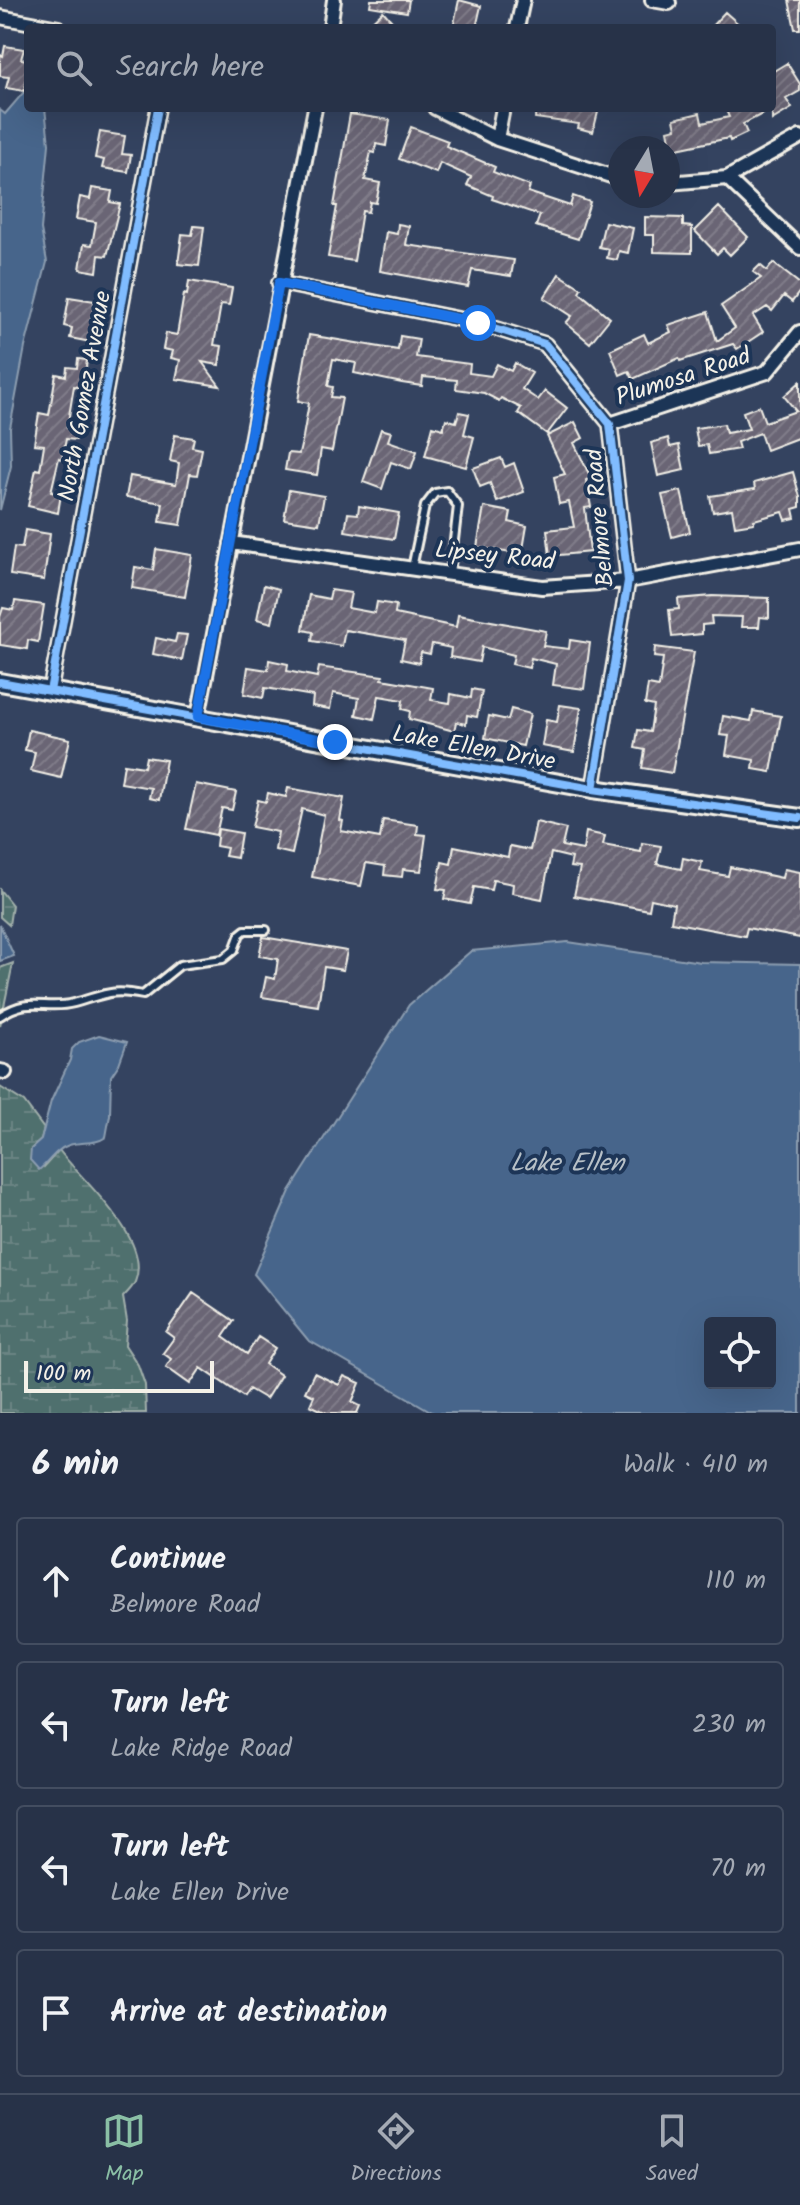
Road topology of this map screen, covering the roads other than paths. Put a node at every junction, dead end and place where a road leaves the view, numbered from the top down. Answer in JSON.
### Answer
{"nodes":[{"id":1,"x":334,"y":0,"type":"edge"},
{"id":2,"x":523,"y":0,"type":"edge"},
{"id":3,"x":652,"y":0,"type":"edge"},
{"id":4,"x":669,"y":3,"type":"dead end"},
{"id":5,"x":0,"y":17,"type":"edge"},
{"id":6,"x":38,"y":24,"type":"edge"},
{"id":7,"x":331,"y":24,"type":"edge"},
{"id":8,"x":518,"y":24,"type":"edge"},
{"id":9,"x":157,"y":112,"type":"edge"},
{"id":10,"x":314,"y":112,"type":"edge"},
{"id":11,"x":443,"y":112,"type":"edge"},
{"id":12,"x":502,"y":112,"type":"edge"},
{"id":13,"x":800,"y":137,"type":"edge"},
{"id":14,"x":497,"y":139,"type":"junction"},
{"id":15,"x":608,"y":175,"type":"edge"},
{"id":16,"x":727,"y":178,"type":"junction"},
{"id":17,"x":680,"y":182,"type":"edge"},
{"id":18,"x":800,"y":248,"type":"edge"},
{"id":19,"x":279,"y":283,"type":"junction"},
{"id":20,"x":800,"y":332,"type":"edge"},
{"id":21,"x":610,"y":424,"type":"junction"},
{"id":22,"x":231,"y":543,"type":"junction"},
{"id":23,"x":800,"y":549,"type":"edge"},
{"id":24,"x":412,"y":568,"type":"junction"},
{"id":25,"x":450,"y":574,"type":"junction"},
{"id":26,"x":628,"y":581,"type":"junction"},
{"id":27,"x":0,"y":682,"type":"edge"},
{"id":28,"x":50,"y":691,"type":"junction"},
{"id":29,"x":198,"y":717,"type":"junction"},
{"id":30,"x":593,"y":789,"type":"junction"},
{"id":31,"x":800,"y":818,"type":"edge"},
{"id":32,"x":266,"y":930,"type":"dead end"},
{"id":33,"x":0,"y":1016,"type":"edge"}],
"edges":[{"from":1,"to":7,"type":"street"},
{"from":2,"to":8,"type":"street"},
{"from":3,"to":4,"type":"street"},
{"from":5,"to":6,"type":"street"},
{"from":9,"to":28,"type":"street","name":"North Gomez Avenue"},
{"from":10,"to":19,"type":"street"},
{"from":11,"to":14,"type":"street"},
{"from":12,"to":14,"type":"street"},
{"from":13,"to":16,"type":"street"},
{"from":14,"to":15,"type":"street"},
{"from":16,"to":17,"type":"street"},
{"from":16,"to":18,"type":"street"},
{"from":19,"to":21,"type":"street","name":"Belmore Road"},
{"from":19,"to":22,"type":"street"},
{"from":20,"to":21,"type":"street","name":"Plumosa Road"},
{"from":21,"to":26,"type":"street","name":"Belmore Road"},
{"from":22,"to":24,"type":"street","name":"Lipsey Road"},
{"from":22,"to":29,"type":"street"},
{"from":23,"to":26,"type":"street","name":"Lipsey Road"},
{"from":24,"to":25,"type":"street","name":"Lipsey Road"},
{"from":24,"to":25,"type":"lane"},
{"from":25,"to":26,"type":"street","name":"Lipsey Road"},
{"from":26,"to":30,"type":"street","name":"Belmore Road"},
{"from":27,"to":28,"type":"street","name":"Lake Ellen Drive"},
{"from":28,"to":29,"type":"street","name":"Lake Ellen Drive"},
{"from":29,"to":30,"type":"street","name":"Lake Ellen Drive"},
{"from":30,"to":31,"type":"street","name":"Lake Ellen Drive"},
{"from":32,"to":33,"type":"lane"}]}
